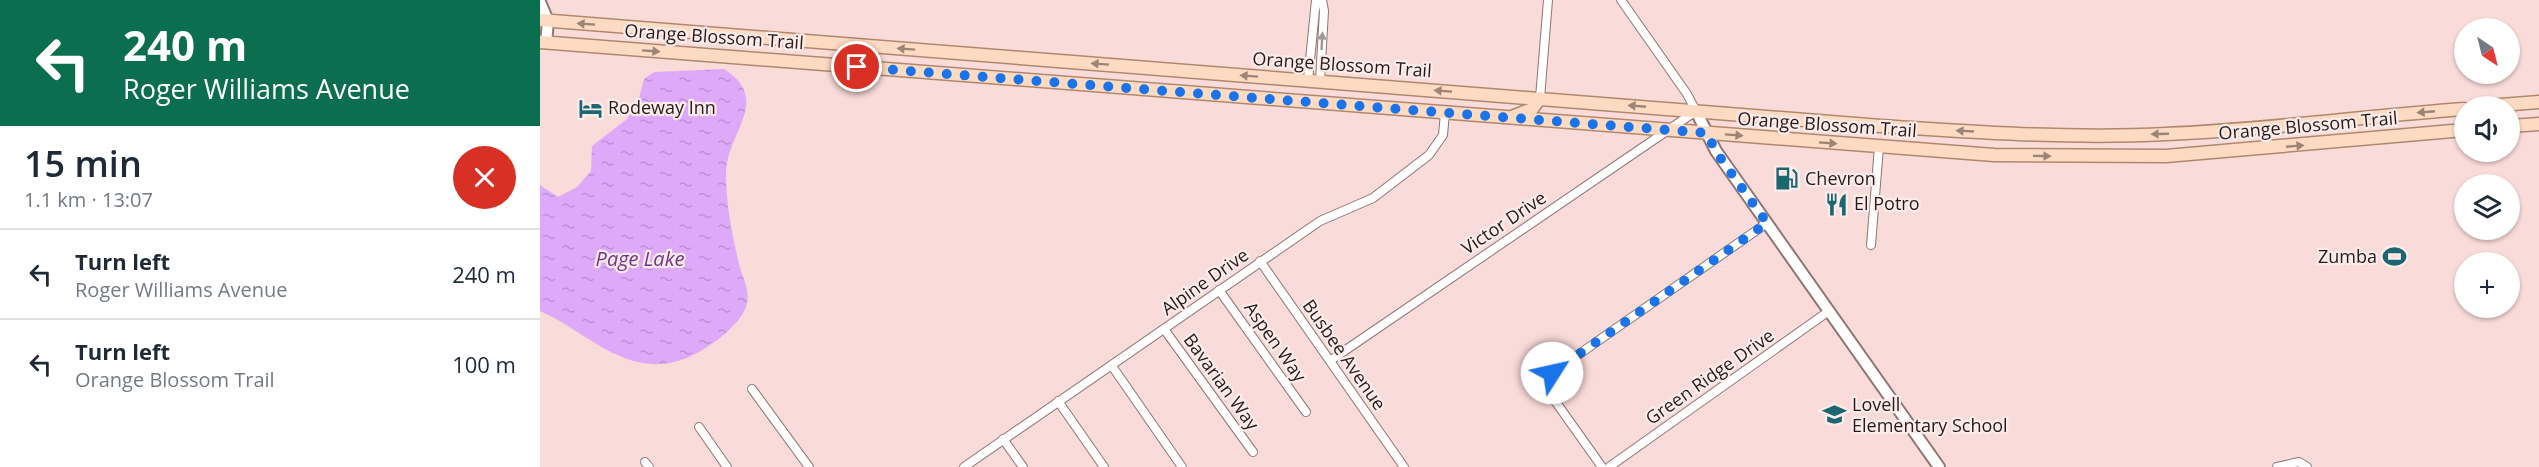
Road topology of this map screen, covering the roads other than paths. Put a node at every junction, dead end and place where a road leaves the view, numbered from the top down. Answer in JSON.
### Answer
{"nodes":[{"id":1,"x":1316,"y":0,"type":"edge"},
{"id":2,"x":1322,"y":0,"type":"edge"},
{"id":3,"x":1548,"y":0,"type":"edge"},
{"id":4,"x":1621,"y":0,"type":"edge"},
{"id":5,"x":540,"y":2,"type":"edge"},
{"id":6,"x":544,"y":21,"type":"edge"},
{"id":7,"x":543,"y":42,"type":"edge"},
{"id":8,"x":1126,"y":66,"type":"junction"},
{"id":9,"x":1314,"y":81,"type":"junction"},
{"id":10,"x":1124,"y":87,"type":"junction"},
{"id":11,"x":1540,"y":98,"type":"junction"},
{"id":12,"x":2539,"y":102,"type":"edge"},
{"id":13,"x":2520,"y":103,"type":"edge"},
{"id":14,"x":2454,"y":110,"type":"edge"},
{"id":15,"x":1696,"y":111,"type":"junction"},
{"id":16,"x":1445,"y":113,"type":"junction"},
{"id":17,"x":2388,"y":116,"type":"junction"},
{"id":18,"x":1507,"y":118,"type":"junction"},
{"id":19,"x":2539,"y":124,"type":"edge"},
{"id":20,"x":2520,"y":125,"type":"edge"},
{"id":21,"x":1881,"y":126,"type":"junction"},
{"id":22,"x":2262,"y":128,"type":"junction"},
{"id":23,"x":1666,"y":130,"type":"junction"},
{"id":24,"x":2454,"y":131,"type":"edge"},
{"id":25,"x":1707,"y":133,"type":"junction"},
{"id":26,"x":2070,"y":136,"type":"junction"},
{"id":27,"x":2392,"y":137,"type":"junction"},
{"id":28,"x":1879,"y":147,"type":"junction"},
{"id":29,"x":2264,"y":149,"type":"junction"},
{"id":30,"x":2070,"y":157,"type":"junction"},
{"id":31,"x":1767,"y":223,"type":"junction"},
{"id":32,"x":1871,"y":245,"type":"dead end"},
{"id":33,"x":1260,"y":261,"type":"junction"},
{"id":34,"x":1219,"y":290,"type":"junction"},
{"id":35,"x":1829,"y":311,"type":"junction"},
{"id":36,"x":1164,"y":329,"type":"junction"},
{"id":37,"x":1330,"y":360,"type":"junction"},
{"id":38,"x":1112,"y":366,"type":"junction"},
{"id":39,"x":752,"y":389,"type":"dead end"},
{"id":40,"x":1058,"y":401,"type":"junction"},
{"id":41,"x":1306,"y":412,"type":"dead end"},
{"id":42,"x":699,"y":427,"type":"dead end"},
{"id":43,"x":1003,"y":439,"type":"junction"},
{"id":44,"x":1253,"y":452,"type":"dead end"},
{"id":45,"x":2303,"y":464,"type":"edge"},
{"id":46,"x":727,"y":467,"type":"edge"},
{"id":47,"x":809,"y":467,"type":"edge"},
{"id":48,"x":964,"y":467,"type":"edge"},
{"id":49,"x":1023,"y":467,"type":"edge"},
{"id":50,"x":1104,"y":467,"type":"edge"},
{"id":51,"x":1182,"y":467,"type":"edge"},
{"id":52,"x":1404,"y":467,"type":"edge"},
{"id":53,"x":1602,"y":467,"type":"edge"},
{"id":54,"x":1609,"y":467,"type":"edge"},
{"id":55,"x":1939,"y":467,"type":"edge"},
{"id":56,"x":2277,"y":467,"type":"edge"}],
"edges":[{"from":1,"to":9,"type":"street"},
{"from":9,"to":2,"type":"street","one_way":true},
{"from":3,"to":11,"type":"street"},
{"from":4,"to":15,"type":"street"},
{"from":5,"to":6,"type":"street"},
{"from":6,"to":7,"type":"street"},
{"from":8,"to":6,"type":"main road","name":"Orange Blossom Trail","one_way":true},
{"from":7,"to":10,"type":"main road","name":"Orange Blossom Trail","one_way":true},
{"from":9,"to":8,"type":"main road","name":"Orange Blossom Trail","one_way":true},
{"from":8,"to":10,"type":"main road"},
{"from":11,"to":9,"type":"main road","name":"Orange Blossom Trail","one_way":true},
{"from":10,"to":16,"type":"main road","name":"Orange Blossom Trail"},
{"from":15,"to":11,"type":"main road","name":"Orange Blossom Trail","one_way":true},
{"from":11,"to":18,"type":"main road"},
{"from":12,"to":13,"type":"main road"},
{"from":14,"to":17,"type":"main road","name":"Orange Blossom Trail","one_way":true},
{"from":15,"to":21,"type":"main road","name":"Orange Blossom Trail"},
{"from":15,"to":23,"type":"street","name":"Victor Drive"},
{"from":15,"to":25,"type":"street"},
{"from":16,"to":18,"type":"main road","name":"Orange Blossom Trail"},
{"from":16,"to":33,"type":"street","name":"Alpine Drive"},
{"from":17,"to":22,"type":"main road","name":"Orange Blossom Trail"},
{"from":17,"to":27,"type":"main road"},
{"from":18,"to":23,"type":"main road","name":"Orange Blossom Trail"},
{"from":19,"to":20,"type":"main road"},
{"from":26,"to":21,"type":"main road","name":"Orange Blossom Trail","one_way":true},
{"from":21,"to":28,"type":"main road"},
{"from":22,"to":26,"type":"main road","name":"Orange Blossom Trail","one_way":true},
{"from":22,"to":29,"type":"main road"},
{"from":23,"to":25,"type":"main road","name":"Orange Blossom Trail"},
{"from":23,"to":37,"type":"street","name":"Victor Drive"},
{"from":24,"to":27,"type":"main road","name":"Orange Blossom Trail"},
{"from":25,"to":28,"type":"main road","name":"Orange Blossom Trail","one_way":true},
{"from":25,"to":31,"type":"street"},
{"from":26,"to":30,"type":"main road"},
{"from":29,"to":27,"type":"main road","name":"Orange Blossom Trail","one_way":true},
{"from":28,"to":30,"type":"main road","name":"Orange Blossom Trail","one_way":true},
{"from":28,"to":32,"type":"street"},
{"from":29,"to":30,"type":"main road","name":"Orange Blossom Trail"},
{"from":31,"to":35,"type":"street"},
{"from":31,"to":53,"type":"street"},
{"from":33,"to":34,"type":"street","name":"Alpine Drive"},
{"from":33,"to":37,"type":"street","name":"Busbee Avenue"},
{"from":34,"to":36,"type":"street","name":"Alpine Drive"},
{"from":34,"to":41,"type":"street","name":"Aspen Way"},
{"from":35,"to":54,"type":"street","name":"Green Ridge Drive"},
{"from":35,"to":55,"type":"street"},
{"from":36,"to":38,"type":"street","name":"Alpine Drive"},
{"from":36,"to":44,"type":"street","name":"Bavarian Way"},
{"from":37,"to":52,"type":"street","name":"Busbee Avenue"},
{"from":38,"to":40,"type":"street","name":"Alpine Drive"},
{"from":38,"to":51,"type":"street"},
{"from":39,"to":47,"type":"street"},
{"from":40,"to":43,"type":"street","name":"Alpine Drive"},
{"from":40,"to":50,"type":"street"},
{"from":42,"to":46,"type":"street"},
{"from":43,"to":48,"type":"street","name":"Alpine Drive"},
{"from":43,"to":49,"type":"street"},
{"from":45,"to":56,"type":"street"}]}
